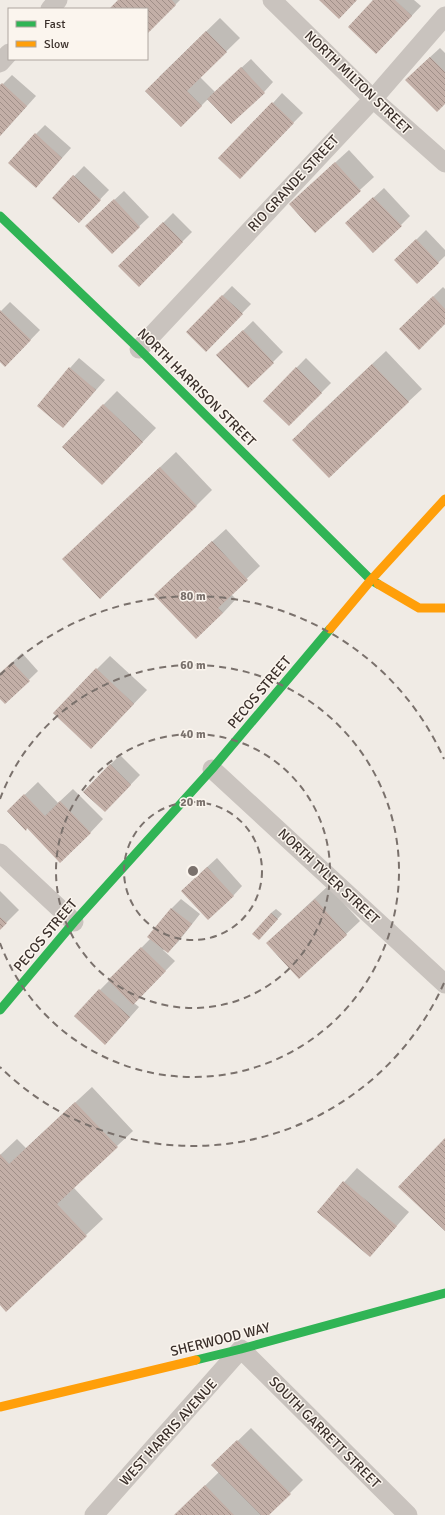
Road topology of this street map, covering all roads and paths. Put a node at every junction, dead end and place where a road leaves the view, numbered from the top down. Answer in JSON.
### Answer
{"nodes":[{"id":1,"x":58,"y":0,"type":"edge"},
{"id":2,"x":272,"y":0,"type":"edge"},
{"id":3,"x":51,"y":8,"type":"edge"},
{"id":4,"x":445,"y":16,"type":"edge"},
{"id":5,"x":8,"y":54,"type":"edge"},
{"id":6,"x":0,"y":63,"type":"edge"},
{"id":7,"x":372,"y":98,"type":"junction"},
{"id":8,"x":445,"y":163,"type":"edge"},
{"id":9,"x":0,"y":216,"type":"edge"},
{"id":10,"x":139,"y":348,"type":"junction"},
{"id":11,"x":445,"y":499,"type":"edge"},
{"id":12,"x":371,"y":580,"type":"junction"},
{"id":13,"x":445,"y":608,"type":"edge"},
{"id":14,"x":212,"y":769,"type":"junction"},
{"id":15,"x":0,"y":853,"type":"edge"},
{"id":16,"x":74,"y":922,"type":"junction"},
{"id":17,"x":445,"y":984,"type":"edge"},
{"id":18,"x":0,"y":1010,"type":"edge"},
{"id":19,"x":445,"y":1293,"type":"edge"},
{"id":20,"x":241,"y":1349,"type":"junction"},
{"id":21,"x":0,"y":1407,"type":"edge"},
{"id":22,"x":94,"y":1515,"type":"edge"},
{"id":23,"x":408,"y":1515,"type":"edge"}],
"edges":[{"from":1,"to":3,"type":"street"},
{"from":2,"to":7,"type":"street","name":"NORTH MILTON STREET"},
{"from":4,"to":7,"type":"street","name":"RIO GRANDE STREET"},
{"from":5,"to":6,"type":"street"},
{"from":7,"to":8,"type":"street","name":"NORTH MILTON STREET"},
{"from":7,"to":10,"type":"street","name":"RIO GRANDE STREET"},
{"from":9,"to":10,"type":"street","name":"NORTH HARRISON STREET"},
{"from":10,"to":12,"type":"street","name":"NORTH HARRISON STREET"},
{"from":11,"to":12,"type":"street","name":"PECOS STREET"},
{"from":12,"to":13,"type":"street","name":"NORTH HARRISON STREET"},
{"from":12,"to":14,"type":"street","name":"PECOS STREET"},
{"from":14,"to":16,"type":"street","name":"PECOS STREET"},
{"from":14,"to":17,"type":"street","name":"NORTH TYLER STREET"},
{"from":15,"to":16,"type":"street"},
{"from":16,"to":18,"type":"street","name":"PECOS STREET"},
{"from":19,"to":20,"type":"street","name":"SHERWOOD WAY"},
{"from":20,"to":21,"type":"street","name":"SHERWOOD WAY"},
{"from":20,"to":22,"type":"street","name":"WEST HARRIS AVENUE"},
{"from":20,"to":23,"type":"street","name":"SOUTH GARRETT STREET"}]}
